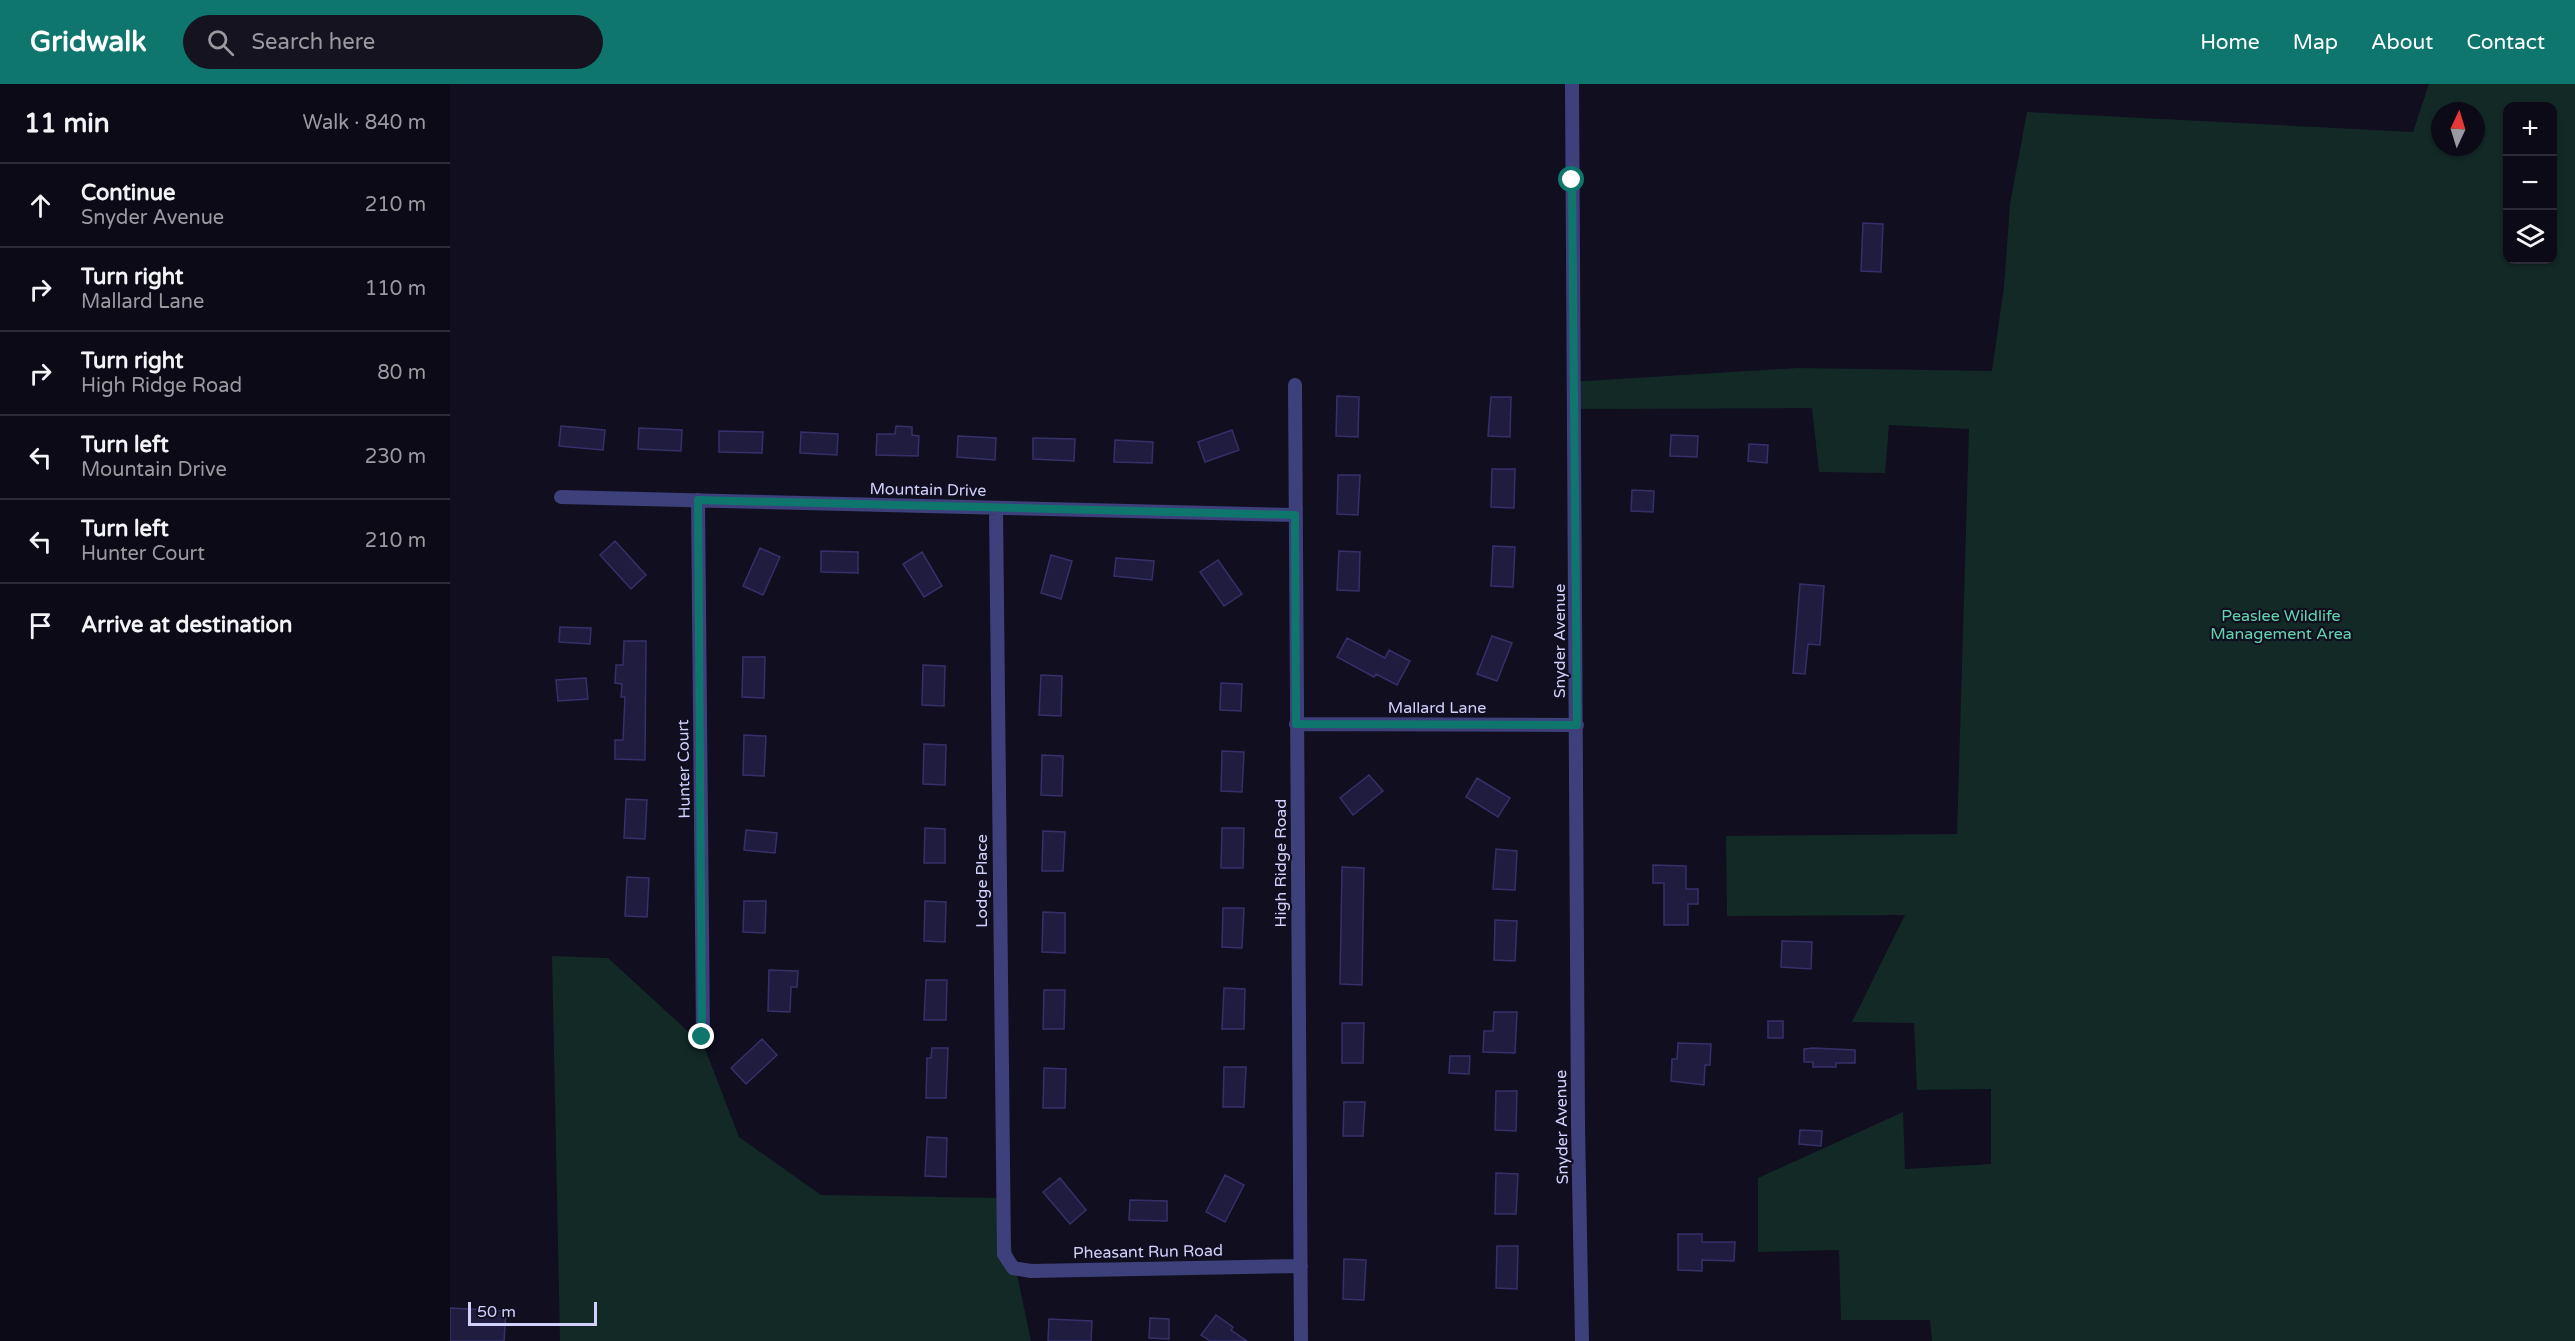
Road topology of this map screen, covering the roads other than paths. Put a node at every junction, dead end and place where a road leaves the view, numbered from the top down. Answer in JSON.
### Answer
{"nodes":[{"id":1,"x":1572,"y":84,"type":"edge"},
{"id":2,"x":1294,"y":385,"type":"dead end"},
{"id":3,"x":561,"y":497,"type":"dead end"},
{"id":4,"x":698,"y":500,"type":"junction"},
{"id":5,"x":996,"y":508,"type":"junction"},
{"id":6,"x":1295,"y":515,"type":"junction"},
{"id":7,"x":1296,"y":724,"type":"junction"},
{"id":8,"x":1577,"y":725,"type":"junction"},
{"id":9,"x":702,"y":1037,"type":"dead end"},
{"id":10,"x":1004,"y":1254,"type":"joint"},
{"id":11,"x":1300,"y":1266,"type":"junction"},
{"id":12,"x":1301,"y":1341,"type":"edge"},
{"id":13,"x":1582,"y":1341,"type":"edge"}],
"edges":[{"from":1,"to":8,"type":"street","name":"Snyder Avenue"},
{"from":2,"to":6,"type":"street","name":"High Ridge Road"},
{"from":3,"to":4,"type":"street","name":"Mountain Drive"},
{"from":4,"to":5,"type":"street","name":"Mountain Drive"},
{"from":4,"to":9,"type":"street","name":"Hunter Court"},
{"from":5,"to":6,"type":"street","name":"Mountain Drive"},
{"from":5,"to":10,"type":"street","name":"Lodge Place"},
{"from":6,"to":7,"type":"street","name":"High Ridge Road"},
{"from":7,"to":8,"type":"street","name":"Mallard Lane"},
{"from":7,"to":11,"type":"street","name":"High Ridge Road"},
{"from":8,"to":13,"type":"street","name":"Snyder Avenue"},
{"from":10,"to":11,"type":"street","name":"Pheasant Run Road"},
{"from":11,"to":12,"type":"street","name":"High Ridge Road"}]}
